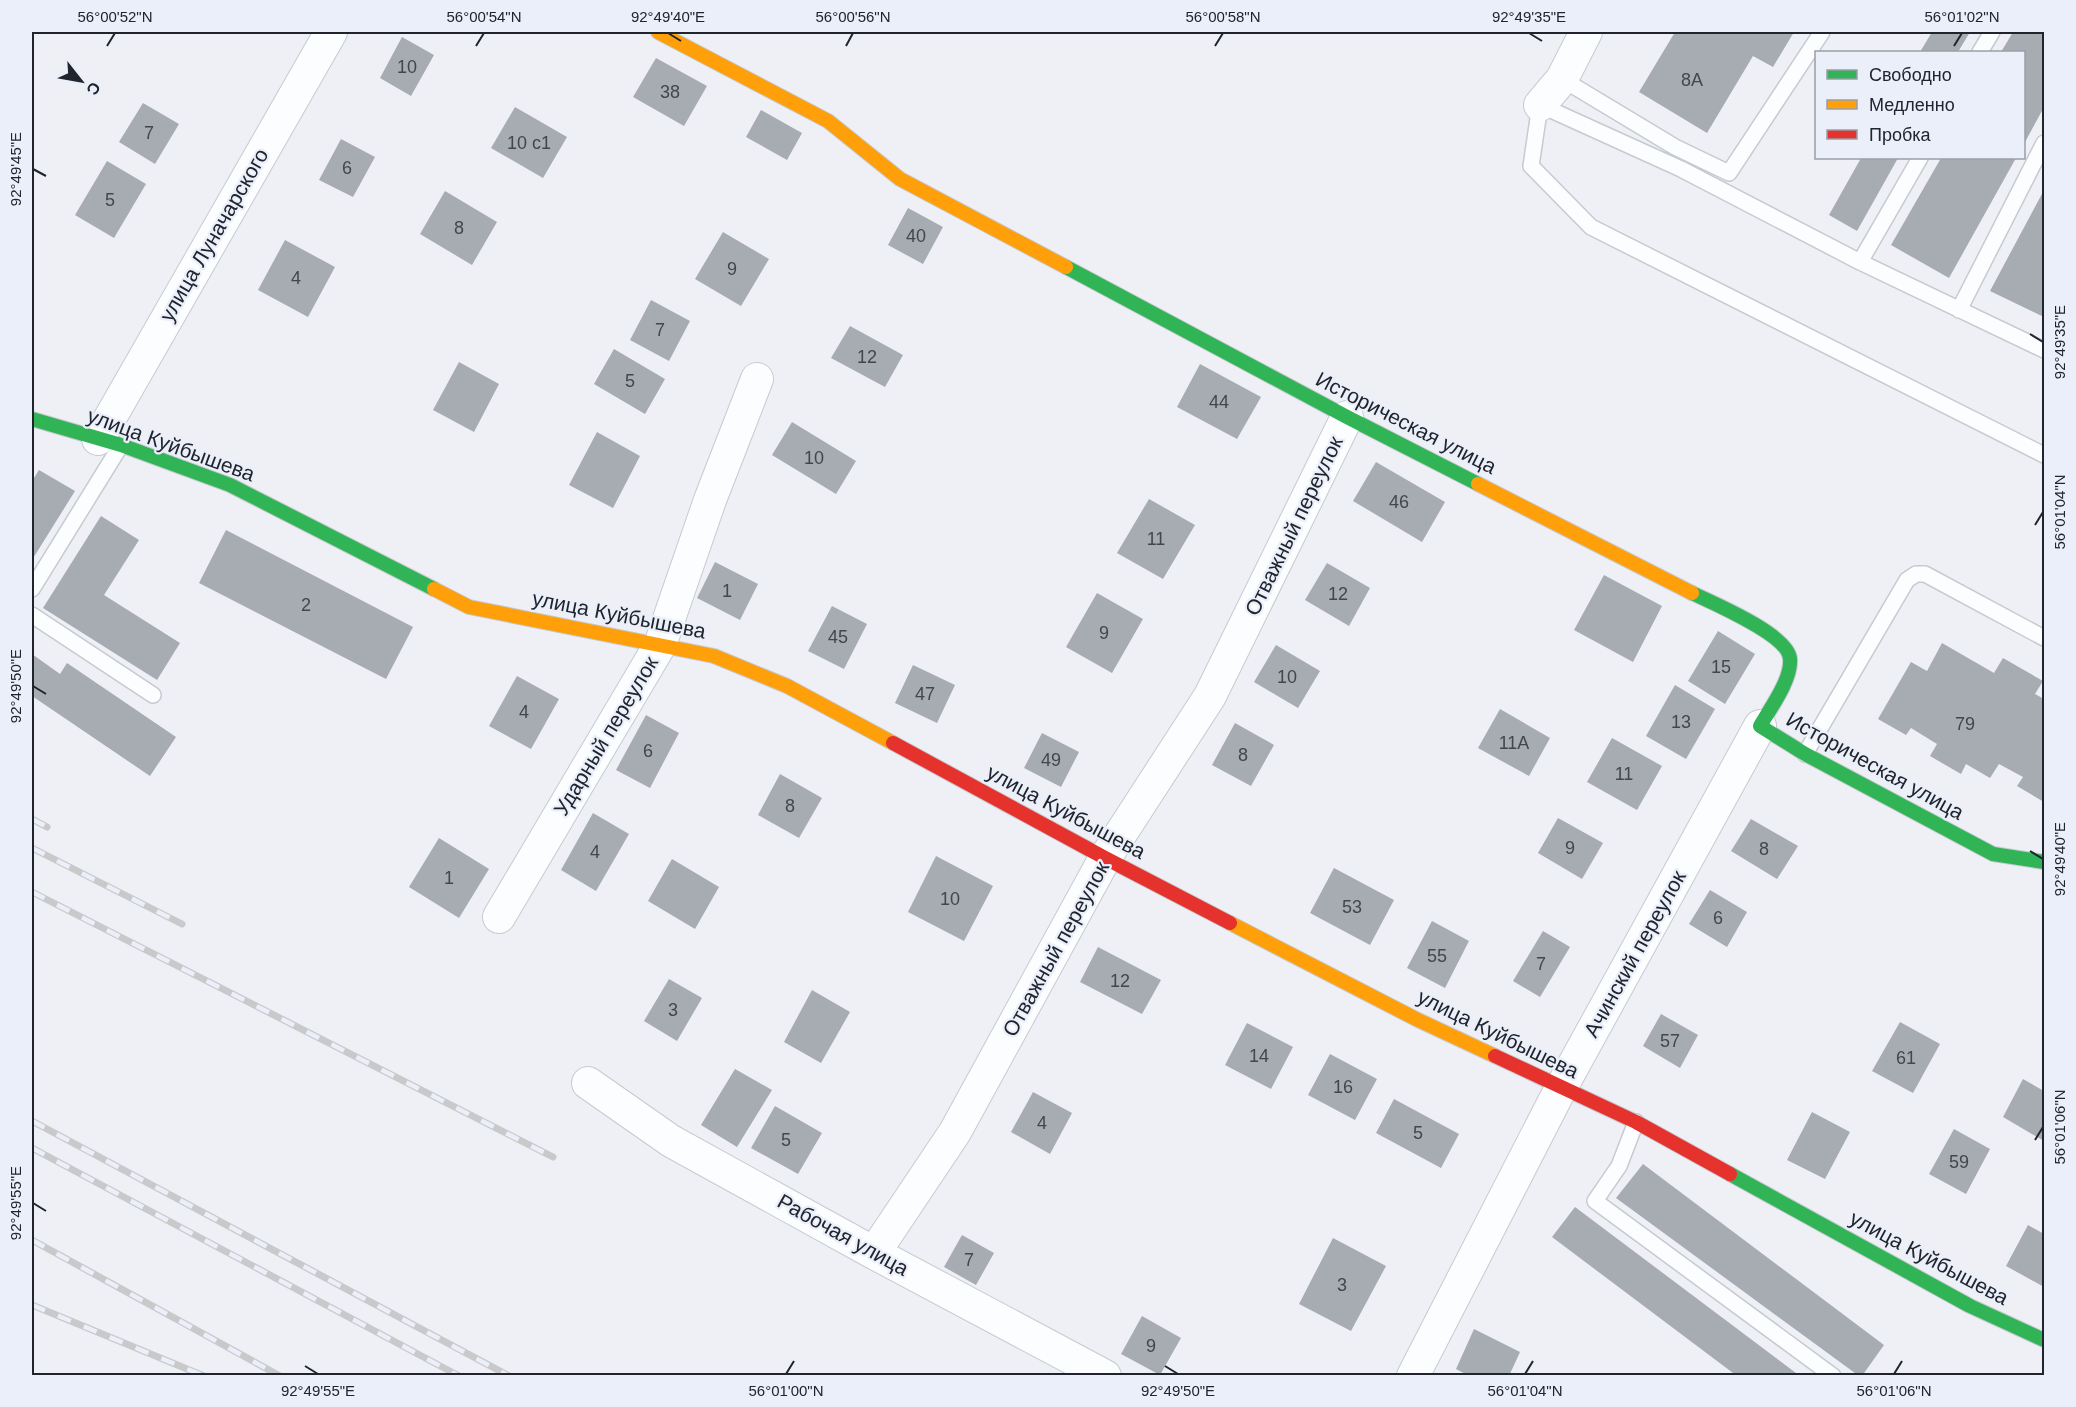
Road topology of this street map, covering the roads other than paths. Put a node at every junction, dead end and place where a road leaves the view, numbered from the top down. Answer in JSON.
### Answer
{"nodes":[{"id":1,"x":331,"y":32,"type":"edge"},
{"id":2,"x":658,"y":32,"type":"edge"},
{"id":3,"x":1586,"y":32,"type":"edge"},
{"id":4,"x":1822,"y":32,"type":"edge"},
{"id":5,"x":1992,"y":32,"type":"edge"},
{"id":6,"x":1981,"y":51,"type":"edge"},
{"id":7,"x":1562,"y":79,"type":"junction"},
{"id":8,"x":1540,"y":105,"type":"junction"},
{"id":9,"x":2044,"y":143,"type":"edge"},
{"id":10,"x":1919,"y":159,"type":"edge"},
{"id":11,"x":1860,"y":262,"type":"junction"},
{"id":12,"x":1959,"y":310,"type":"junction"},
{"id":13,"x":2044,"y":350,"type":"edge"},
{"id":14,"x":756,"y":379,"type":"dead end"},
{"id":15,"x":1347,"y":417,"type":"junction"},
{"id":16,"x":32,"y":419,"type":"edge"},
{"id":17,"x":109,"y":442,"type":"junction"},
{"id":18,"x":2044,"y":455,"type":"edge"},
{"id":19,"x":32,"y":589,"type":"edge"},
{"id":20,"x":32,"y":615,"type":"edge"},
{"id":21,"x":2044,"y":638,"type":"edge"},
{"id":22,"x":660,"y":645,"type":"junction"},
{"id":23,"x":153,"y":695,"type":"dead end"},
{"id":24,"x":1760,"y":726,"type":"junction"},
{"id":25,"x":1805,"y":754,"type":"junction"},
{"id":26,"x":1105,"y":858,"type":"junction"},
{"id":27,"x":2044,"y":862,"type":"edge"},
{"id":28,"x":499,"y":916,"type":"dead end"},
{"id":29,"x":588,"y":1083,"type":"dead end"},
{"id":30,"x":1561,"y":1088,"type":"junction"},
{"id":31,"x":1636,"y":1122,"type":"junction"},
{"id":32,"x":874,"y":1253,"type":"junction"},
{"id":33,"x":2044,"y":1340,"type":"edge"},
{"id":34,"x":1105,"y":1376,"type":"edge"},
{"id":35,"x":1413,"y":1376,"type":"edge"},
{"id":36,"x":1833,"y":1376,"type":"edge"}],
"edges":[{"from":1,"to":17,"type":"street","name":"улица Луначарского"},
{"from":2,"to":15,"type":"street","name":"Историческая улица"},
{"from":3,"to":7,"type":"street"},
{"from":4,"to":7,"type":"lane"},
{"from":5,"to":6,"type":"lane"},
{"from":7,"to":8,"type":"street"},
{"from":8,"to":11,"type":"lane"},
{"from":8,"to":18,"type":"lane"},
{"from":9,"to":12,"type":"lane"},
{"from":10,"to":11,"type":"lane"},
{"from":11,"to":12,"type":"lane"},
{"from":12,"to":13,"type":"lane"},
{"from":14,"to":22,"type":"street","name":"Ударный переулок"},
{"from":15,"to":24,"type":"street","name":"Историческая улица"},
{"from":15,"to":26,"type":"street","name":"Отважный переулок"},
{"from":16,"to":17,"type":"street","name":"улица Куйбышева"},
{"from":17,"to":19,"type":"lane"},
{"from":17,"to":22,"type":"street","name":"улица Куйбышева"},
{"from":20,"to":23,"type":"lane"},
{"from":21,"to":25,"type":"lane"},
{"from":22,"to":26,"type":"street","name":"улица Куйбышева"},
{"from":22,"to":28,"type":"street","name":"Ударный переулок"},
{"from":24,"to":25,"type":"street","name":"Историческая улица"},
{"from":24,"to":30,"type":"street","name":"Ачинский переулок"},
{"from":25,"to":27,"type":"street","name":"Историческая улица"},
{"from":26,"to":30,"type":"street","name":"улица Куйбышева"},
{"from":26,"to":32,"type":"street","name":"Отважный переулок"},
{"from":29,"to":32,"type":"street","name":"Рабочая улица"},
{"from":30,"to":31,"type":"street","name":"улица Куйбышева"},
{"from":30,"to":35,"type":"street","name":"Ачинский переулок"},
{"from":31,"to":33,"type":"street","name":"улица Куйбышева"},
{"from":31,"to":36,"type":"lane"},
{"from":32,"to":34,"type":"street","name":"Рабочая улица"}]}
